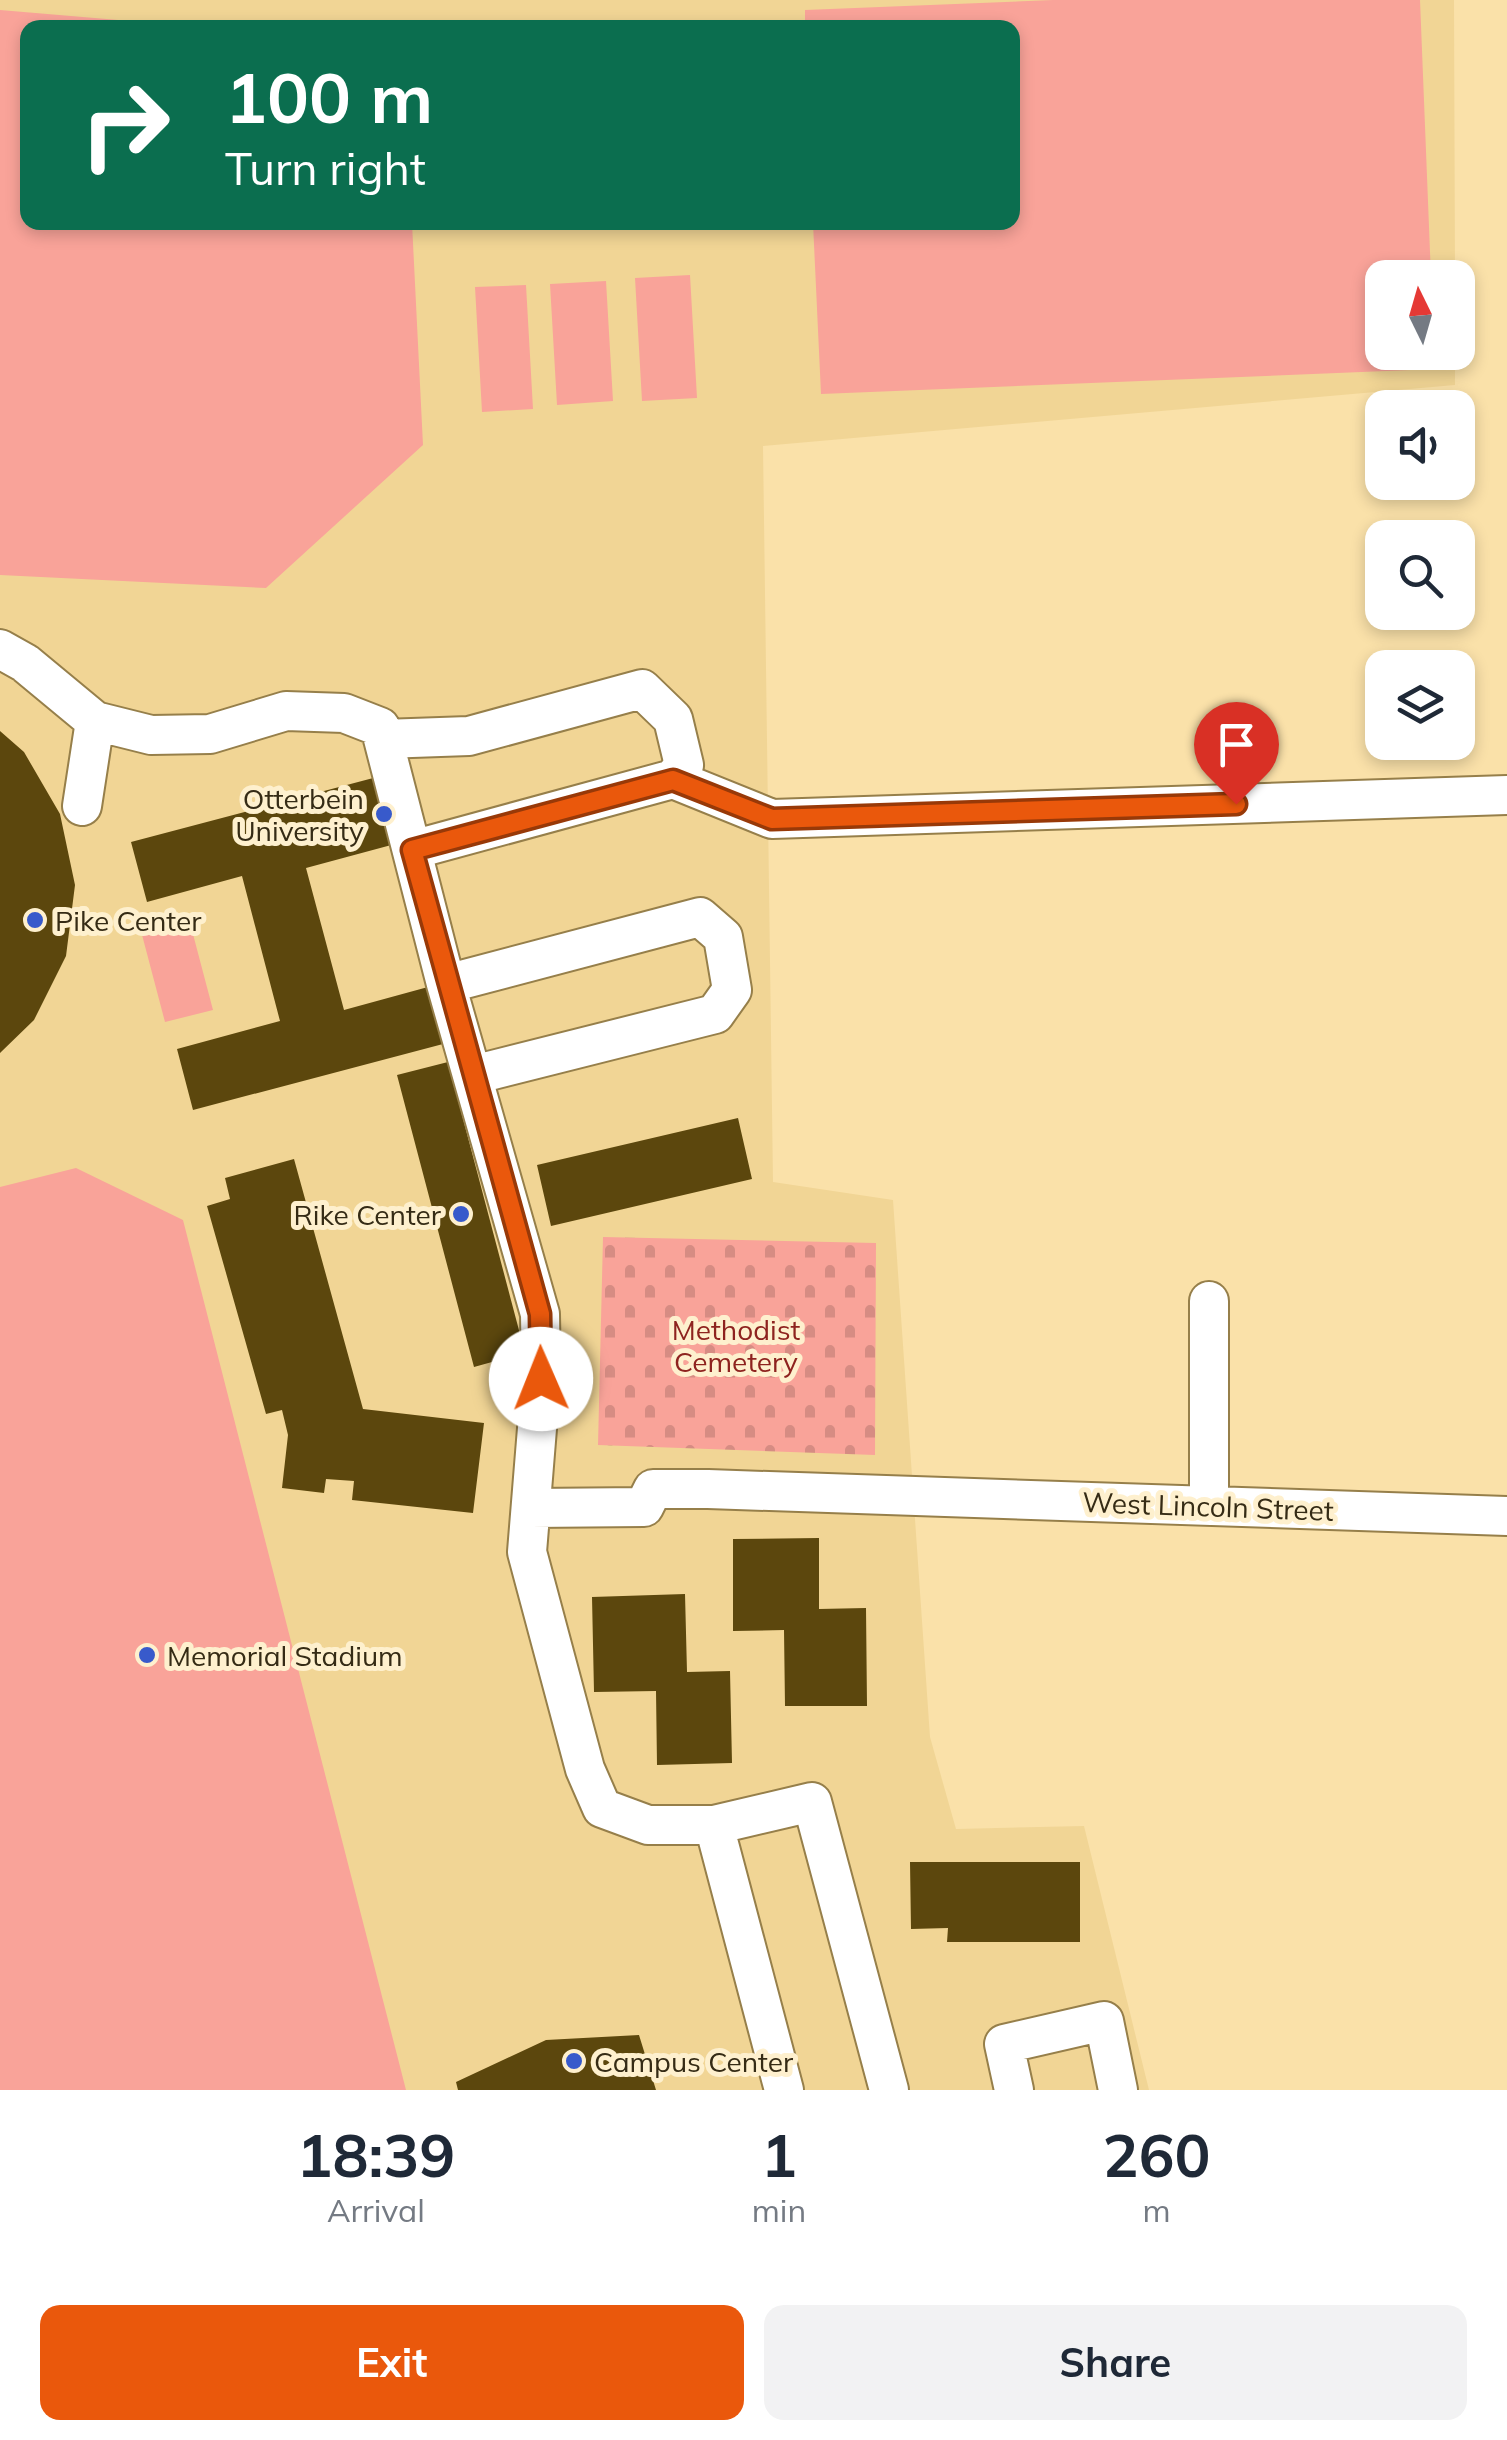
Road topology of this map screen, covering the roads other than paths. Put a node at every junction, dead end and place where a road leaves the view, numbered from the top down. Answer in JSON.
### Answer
{"nodes":[{"id":1,"x":0,"y":650,"type":"edge"},
{"id":2,"x":95,"y":721,"type":"junction"},
{"id":3,"x":383,"y":738,"type":"junction"},
{"id":4,"x":673,"y":780,"type":"junction"},
{"id":5,"x":1507,"y":796,"type":"edge"},
{"id":6,"x":82,"y":806,"type":"dead end"},
{"id":7,"x":412,"y":850,"type":"junction"},
{"id":8,"x":446,"y":984,"type":"junction"},
{"id":9,"x":472,"y":1076,"type":"junction"},
{"id":10,"x":1208,"y":1301,"type":"dead end"},
{"id":11,"x":1210,"y":1506,"type":"junction"},
{"id":12,"x":530,"y":1508,"type":"junction"},
{"id":13,"x":1507,"y":1516,"type":"edge"},
{"id":14,"x":714,"y":1825,"type":"junction"},
{"id":15,"x":784,"y":2090,"type":"edge"},
{"id":16,"x":889,"y":2090,"type":"edge"},
{"id":17,"x":1014,"y":2090,"type":"edge"},
{"id":18,"x":1118,"y":2090,"type":"edge"}],
"edges":[{"from":1,"to":2,"type":"street"},
{"from":2,"to":3,"type":"street"},
{"from":2,"to":6,"type":"street"},
{"from":3,"to":4,"type":"street"},
{"from":3,"to":7,"type":"street"},
{"from":4,"to":5,"type":"street"},
{"from":4,"to":7,"type":"street"},
{"from":7,"to":8,"type":"street"},
{"from":8,"to":9,"type":"street"},
{"from":8,"to":9,"type":"street"},
{"from":9,"to":12,"type":"street"},
{"from":10,"to":11,"type":"street"},
{"from":11,"to":12,"type":"street","name":"West Lincoln Street"},
{"from":11,"to":13,"type":"street","name":"West Lincoln Street"},
{"from":12,"to":14,"type":"street"},
{"from":14,"to":15,"type":"street"},
{"from":14,"to":16,"type":"street"},
{"from":17,"to":18,"type":"street"}]}
